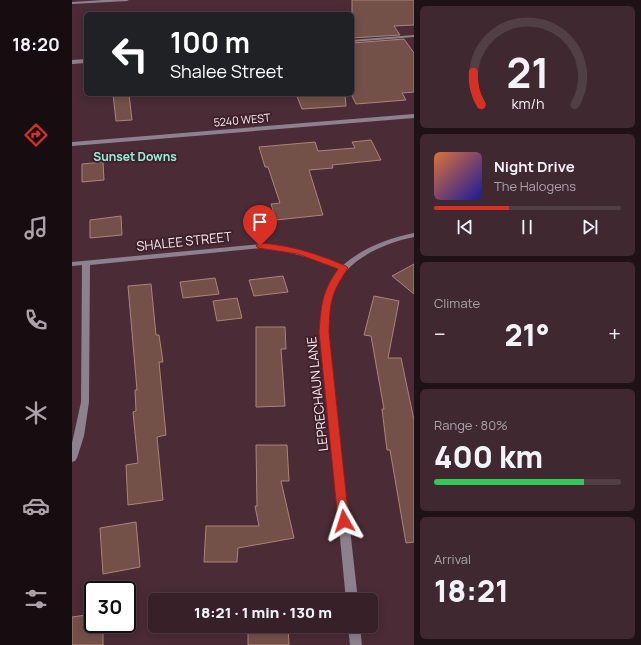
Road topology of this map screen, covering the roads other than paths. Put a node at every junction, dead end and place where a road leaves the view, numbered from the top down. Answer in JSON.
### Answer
{"nodes":[{"id":1,"x":127,"y":0,"type":"edge"},
{"id":2,"x":72,"y":3,"type":"edge"},
{"id":3,"x":414,"y":36,"type":"edge"},
{"id":4,"x":354,"y":41,"type":"edge"},
{"id":5,"x":84,"y":60,"type":"edge"},
{"id":6,"x":72,"y":62,"type":"edge"},
{"id":7,"x":414,"y":116,"type":"edge"},
{"id":8,"x":72,"y":144,"type":"edge"},
{"id":9,"x":414,"y":235,"type":"edge"},
{"id":10,"x":86,"y":263,"type":"junction"},
{"id":11,"x":72,"y":264,"type":"edge"},
{"id":12,"x":343,"y":268,"type":"junction"},
{"id":13,"x":72,"y":458,"type":"edge"},
{"id":14,"x":351,"y":593,"type":"edge"},
{"id":15,"x":355,"y":633,"type":"edge"},
{"id":16,"x":356,"y":645,"type":"edge"}],
"edges":[{"from":1,"to":2,"type":"street"},
{"from":3,"to":4,"type":"street"},
{"from":5,"to":6,"type":"street"},
{"from":7,"to":8,"type":"street","name":"5240 WEST"},
{"from":9,"to":12,"type":"street","name":"LEPRECHAUN LANE"},
{"from":10,"to":11,"type":"street","name":"SHALEE STREET"},
{"from":10,"to":12,"type":"street","name":"SHALEE STREET"},
{"from":10,"to":13,"type":"street"},
{"from":12,"to":14,"type":"street","name":"LEPRECHAUN LANE"},
{"from":15,"to":16,"type":"street"}]}
